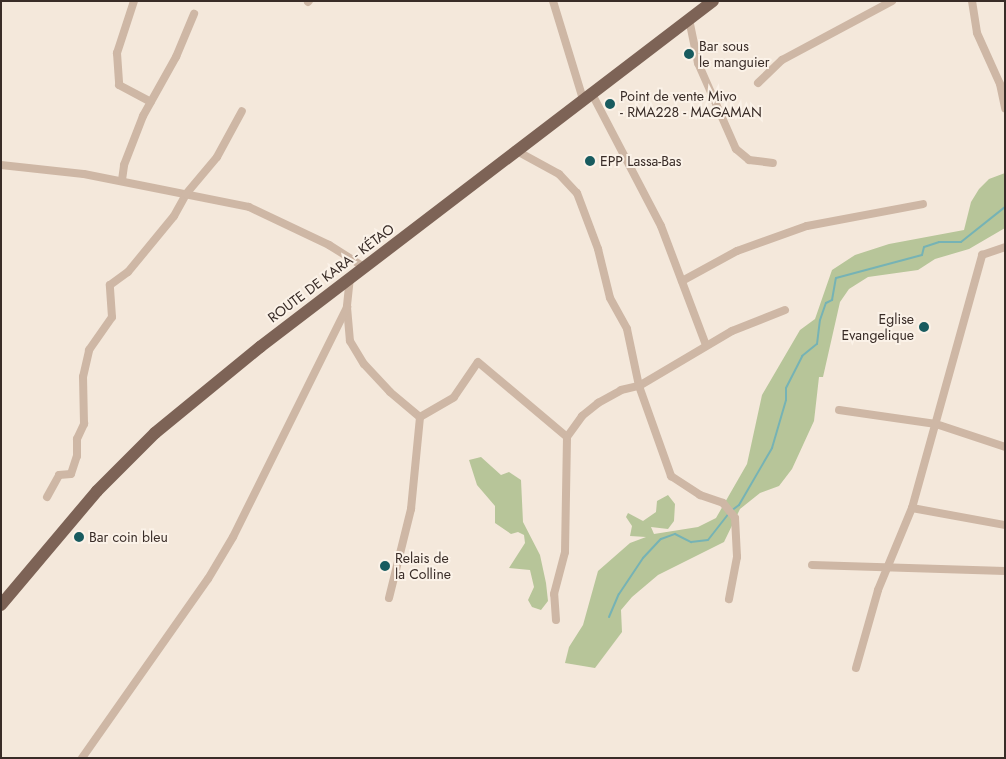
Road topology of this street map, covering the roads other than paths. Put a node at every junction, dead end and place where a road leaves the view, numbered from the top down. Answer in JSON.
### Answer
{"nodes":[{"id":1,"x":134,"y":1,"type":"edge"},
{"id":2,"x":553,"y":1,"type":"edge"},
{"id":3,"x":713,"y":1,"type":"edge"},
{"id":4,"x":892,"y":1,"type":"edge"},
{"id":5,"x":972,"y":1,"type":"edge"},
{"id":6,"x":194,"y":14,"type":"dead end"},
{"id":7,"x":689,"y":19,"type":"junction"},
{"id":8,"x":758,"y":83,"type":"dead end"},
{"id":9,"x":587,"y":95,"type":"junction"},
{"id":10,"x":151,"y":102,"type":"junction"},
{"id":11,"x":1004,"y":104,"type":"edge"},
{"id":12,"x":242,"y":111,"type":"dead end"},
{"id":13,"x":515,"y":150,"type":"junction"},
{"id":14,"x":772,"y":163,"type":"dead end"},
{"id":15,"x":1,"y":165,"type":"edge"},
{"id":16,"x":122,"y":180,"type":"junction"},
{"id":17,"x":186,"y":194,"type":"junction"},
{"id":18,"x":923,"y":204,"type":"dead end"},
{"id":19,"x":1005,"y":247,"type":"edge"},
{"id":20,"x":364,"y":267,"type":"junction"},
{"id":21,"x":350,"y":277,"type":"junction"},
{"id":22,"x":682,"y":281,"type":"junction"},
{"id":23,"x":347,"y":306,"type":"junction"},
{"id":24,"x":785,"y":310,"type":"dead end"},
{"id":25,"x":706,"y":345,"type":"junction"},
{"id":26,"x":639,"y":386,"type":"junction"},
{"id":27,"x":840,"y":410,"type":"dead end"},
{"id":28,"x":420,"y":417,"type":"junction"},
{"id":29,"x":936,"y":424,"type":"junction"},
{"id":30,"x":568,"y":437,"type":"junction"},
{"id":31,"x":1005,"y":447,"type":"edge"},
{"id":32,"x":47,"y":497,"type":"dead end"},
{"id":33,"x":912,"y":508,"type":"junction"},
{"id":34,"x":1005,"y":525,"type":"edge"},
{"id":35,"x":812,"y":565,"type":"dead end"},
{"id":36,"x":888,"y":566,"type":"junction"},
{"id":37,"x":1005,"y":571,"type":"edge"},
{"id":38,"x":390,"y":598,"type":"dead end"},
{"id":39,"x":729,"y":600,"type":"dead end"},
{"id":40,"x":1,"y":605,"type":"edge"},
{"id":41,"x":556,"y":620,"type":"dead end"},
{"id":42,"x":856,"y":668,"type":"dead end"},
{"id":43,"x":82,"y":758,"type":"edge"}],
"edges":[{"from":1,"to":10,"type":"street"},
{"from":2,"to":9,"type":"street"},
{"from":3,"to":7,"type":"main road","name":"ROUTE DE KARA - KÉTAO"},
{"from":4,"to":8,"type":"street"},
{"from":5,"to":11,"type":"street"},
{"from":6,"to":10,"type":"street"},
{"from":7,"to":9,"type":"main road","name":"ROUTE DE KARA - KÉTAO"},
{"from":7,"to":14,"type":"street"},
{"from":9,"to":13,"type":"main road","name":"ROUTE DE KARA - KÉTAO"},
{"from":9,"to":22,"type":"street"},
{"from":10,"to":16,"type":"street"},
{"from":12,"to":17,"type":"street"},
{"from":13,"to":20,"type":"main road","name":"ROUTE DE KARA - KÉTAO"},
{"from":13,"to":26,"type":"street"},
{"from":15,"to":16,"type":"street"},
{"from":16,"to":17,"type":"street"},
{"from":17,"to":20,"type":"street"},
{"from":17,"to":32,"type":"street"},
{"from":18,"to":22,"type":"street"},
{"from":19,"to":29,"type":"street"},
{"from":20,"to":21,"type":"main road","name":"ROUTE DE KARA - KÉTAO"},
{"from":21,"to":23,"type":"street"},
{"from":21,"to":40,"type":"main road","name":"ROUTE DE KARA - KÉTAO"},
{"from":22,"to":25,"type":"street"},
{"from":23,"to":28,"type":"street"},
{"from":23,"to":43,"type":"street"},
{"from":24,"to":25,"type":"street"},
{"from":25,"to":26,"type":"street"},
{"from":26,"to":30,"type":"street"},
{"from":26,"to":39,"type":"street"},
{"from":27,"to":29,"type":"street"},
{"from":28,"to":30,"type":"street"},
{"from":28,"to":38,"type":"street"},
{"from":29,"to":31,"type":"street"},
{"from":29,"to":33,"type":"street"},
{"from":30,"to":41,"type":"street"},
{"from":33,"to":34,"type":"street"},
{"from":33,"to":36,"type":"street"},
{"from":35,"to":36,"type":"street"},
{"from":36,"to":37,"type":"street"},
{"from":36,"to":42,"type":"street"}]}
